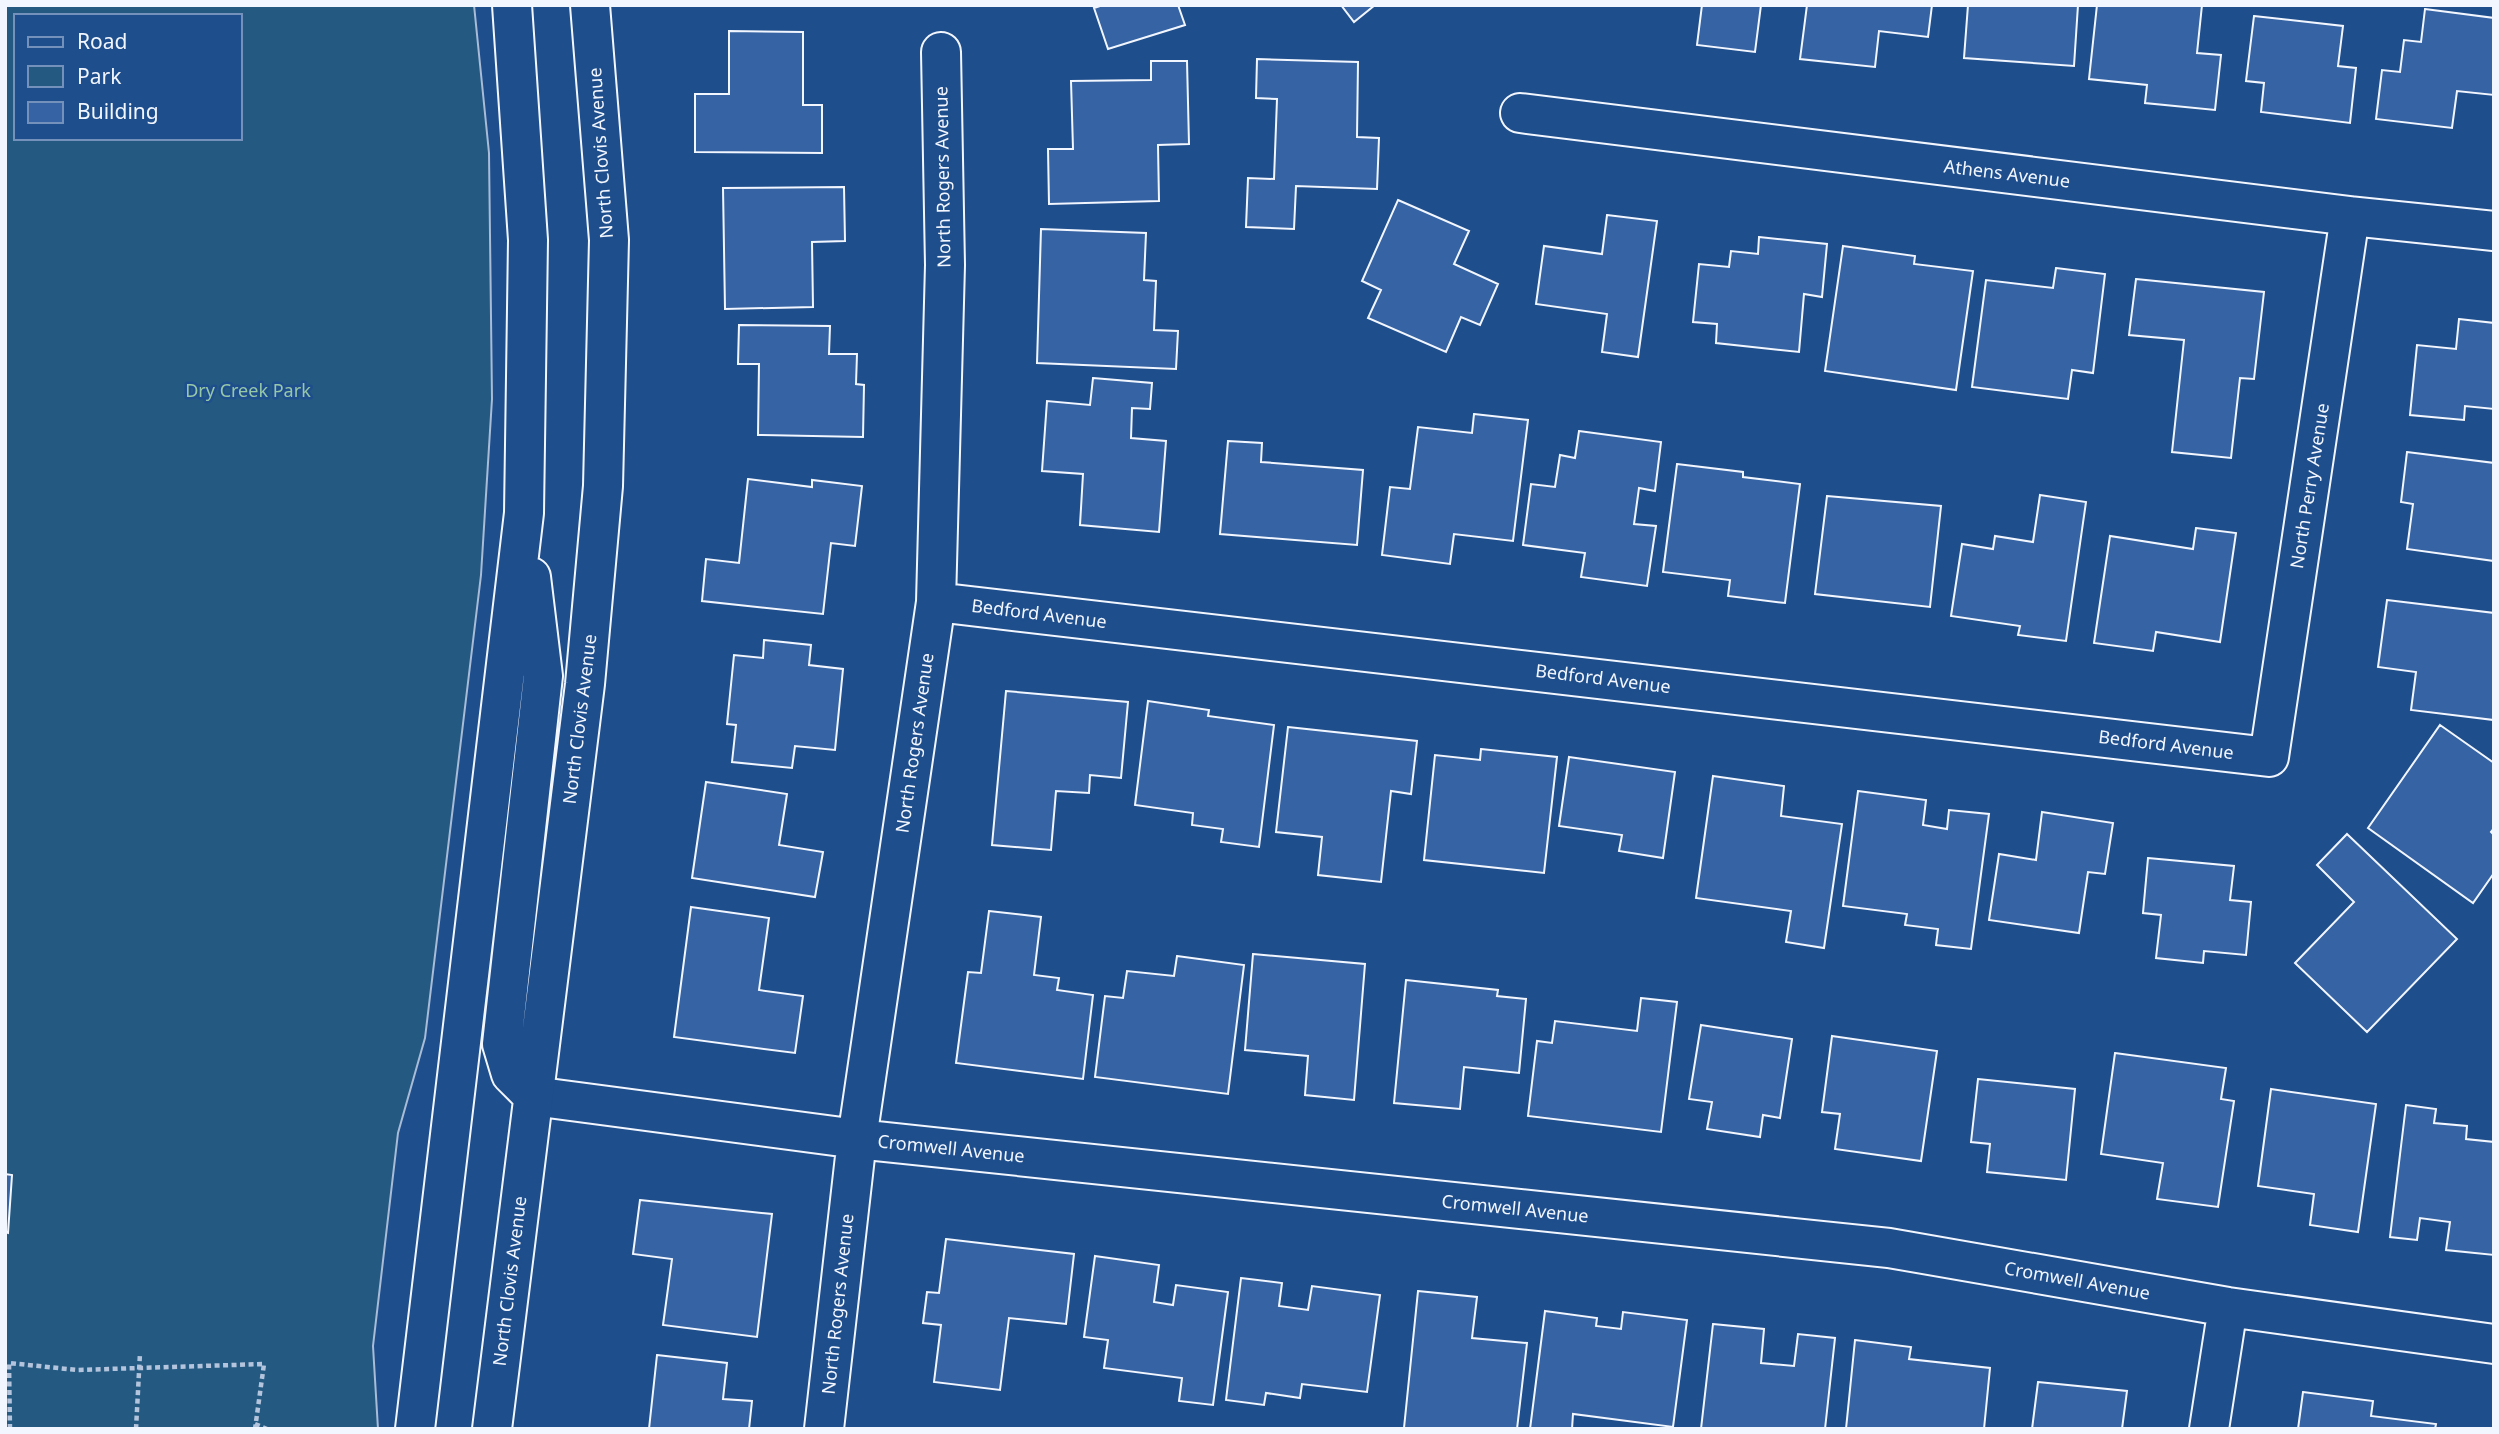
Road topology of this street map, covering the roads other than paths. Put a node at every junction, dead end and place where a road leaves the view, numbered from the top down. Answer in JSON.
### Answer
{"nodes":[{"id":1,"x":512,"y":5,"type":"edge"},
{"id":2,"x":590,"y":5,"type":"edge"},
{"id":3,"x":941,"y":52,"type":"dead end"},
{"id":4,"x":1520,"y":113,"type":"dead end"},
{"id":5,"x":2350,"y":216,"type":"junction"},
{"id":6,"x":2494,"y":231,"type":"edge"},
{"id":7,"x":524,"y":513,"type":"junction"},
{"id":8,"x":936,"y":602,"type":"junction"},
{"id":9,"x":2269,"y":757,"type":"joint"},
{"id":10,"x":533,"y":1096,"type":"junction"},
{"id":11,"x":857,"y":1139,"type":"junction"},
{"id":12,"x":2228,"y":1307,"type":"junction"},
{"id":13,"x":2494,"y":1344,"type":"edge"},
{"id":14,"x":415,"y":1429,"type":"edge"},
{"id":15,"x":492,"y":1429,"type":"edge"},
{"id":16,"x":824,"y":1429,"type":"edge"},
{"id":17,"x":2209,"y":1429,"type":"edge"}],
"edges":[{"from":1,"to":7,"type":"street"},
{"from":2,"to":10,"type":"street","name":"North Clovis Avenue"},
{"from":3,"to":8,"type":"street","name":"North Rogers Avenue"},
{"from":4,"to":5,"type":"street","name":"Athens Avenue"},
{"from":5,"to":6,"type":"street","name":"Athens Avenue"},
{"from":5,"to":9,"type":"street","name":"North Perry Avenue"},
{"from":7,"to":10,"type":"street"},
{"from":7,"to":14,"type":"street"},
{"from":8,"to":9,"type":"street","name":"Bedford Avenue"},
{"from":8,"to":11,"type":"street","name":"North Rogers Avenue"},
{"from":10,"to":11,"type":"street","name":"Cromwell Avenue"},
{"from":10,"to":15,"type":"street","name":"North Clovis Avenue"},
{"from":11,"to":12,"type":"street","name":"Cromwell Avenue"},
{"from":11,"to":16,"type":"street","name":"North Rogers Avenue"},
{"from":12,"to":13,"type":"street","name":"Cromwell Avenue"},
{"from":12,"to":17,"type":"street"}]}
